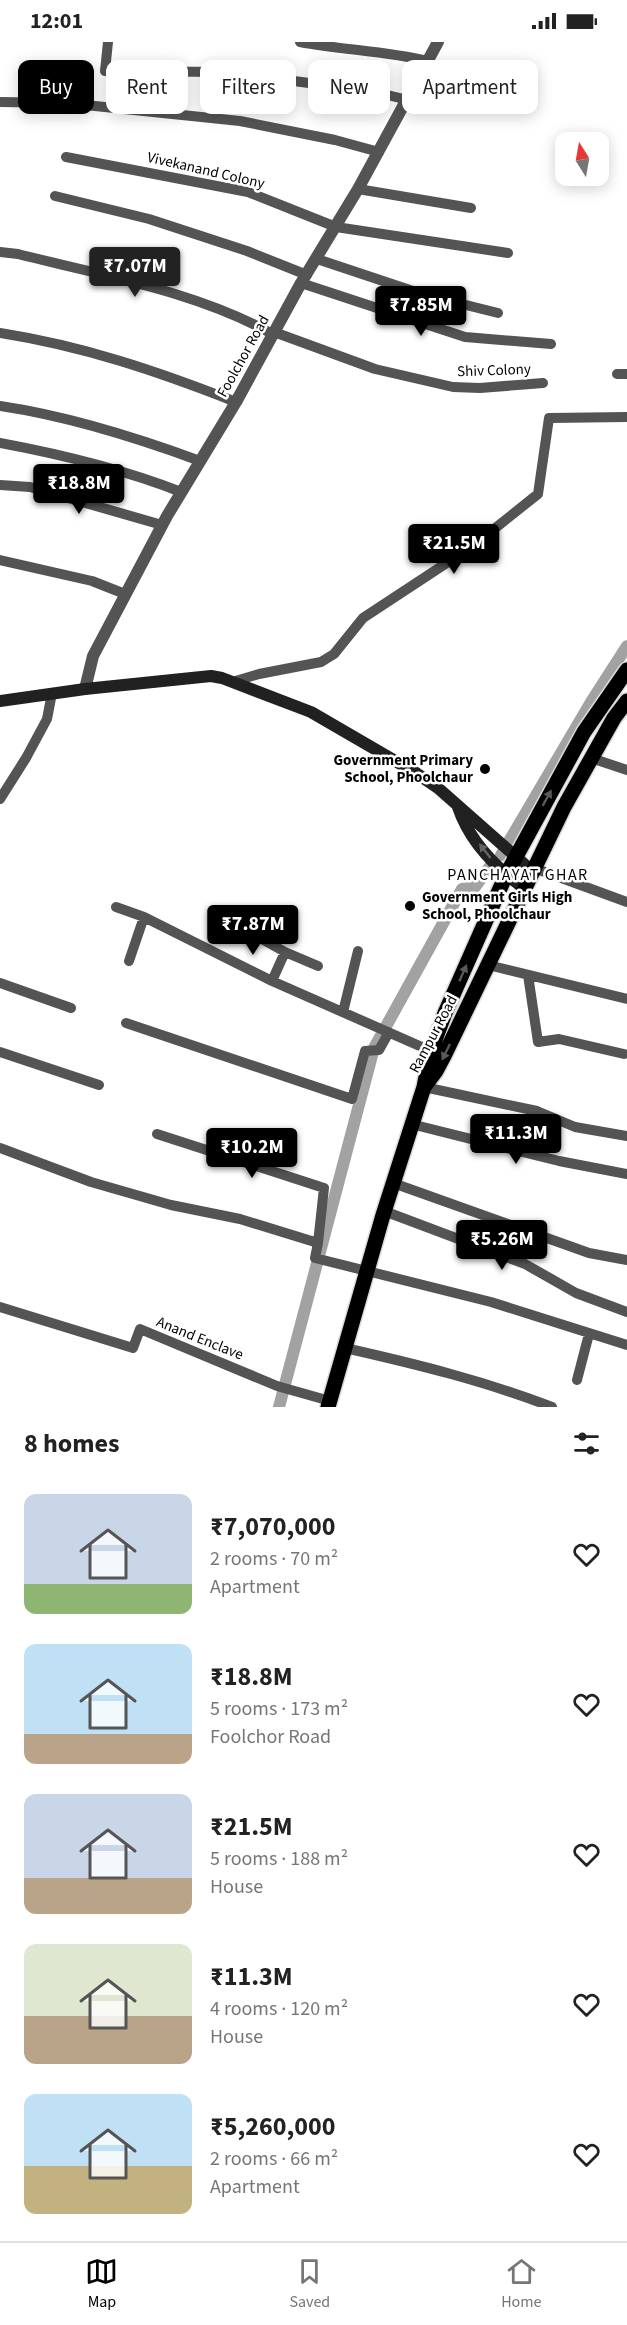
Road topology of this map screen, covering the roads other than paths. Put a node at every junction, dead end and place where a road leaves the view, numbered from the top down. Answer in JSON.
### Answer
{"nodes":[{"id":1,"x":107,"y":42,"type":"edge"},
{"id":2,"x":300,"y":42,"type":"edge"},
{"id":3,"x":438,"y":42,"type":"edge"},
{"id":4,"x":313,"y":43,"type":"edge"},
{"id":5,"x":424,"y":60,"type":"edge"},
{"id":6,"x":429,"y":60,"type":"edge"},
{"id":7,"x":402,"y":98,"type":"edge"},
{"id":8,"x":0,"y":102,"type":"edge"},
{"id":9,"x":402,"y":111,"type":"edge"},
{"id":10,"x":379,"y":152,"type":"junction"},
{"id":11,"x":66,"y":157,"type":"dead end"},
{"id":12,"x":358,"y":189,"type":"junction"},
{"id":13,"x":55,"y":195,"type":"dead end"},
{"id":14,"x":471,"y":208,"type":"dead end"},
{"id":15,"x":336,"y":226,"type":"junction"},
{"id":16,"x":0,"y":252,"type":"edge"},
{"id":17,"x":508,"y":253,"type":"dead end"},
{"id":18,"x":317,"y":259,"type":"junction"},
{"id":19,"x":304,"y":279,"type":"junction"},
{"id":20,"x":498,"y":313,"type":"dead end"},
{"id":21,"x":0,"y":333,"type":"edge"},
{"id":22,"x":273,"y":333,"type":"junction"},
{"id":23,"x":550,"y":344,"type":"dead end"},
{"id":24,"x":543,"y":383,"type":"dead end"},
{"id":25,"x":236,"y":402,"type":"junction"},
{"id":26,"x":0,"y":406,"type":"edge"},
{"id":27,"x":627,"y":417,"type":"edge"},
{"id":28,"x":0,"y":443,"type":"edge"},
{"id":29,"x":200,"y":461,"type":"junction"},
{"id":30,"x":0,"y":485,"type":"edge"},
{"id":31,"x":181,"y":492,"type":"junction"},
{"id":32,"x":162,"y":525,"type":"junction"},
{"id":33,"x":0,"y":560,"type":"edge"},
{"id":34,"x":125,"y":594,"type":"junction"},
{"id":35,"x":627,"y":670,"type":"edge"},
{"id":36,"x":232,"y":682,"type":"junction"},
{"id":37,"x":85,"y":689,"type":"junction"},
{"id":38,"x":52,"y":693,"type":"junction"},
{"id":39,"x":0,"y":701,"type":"edge"},
{"id":40,"x":627,"y":701,"type":"edge"},
{"id":41,"x":591,"y":758,"type":"junction"},
{"id":42,"x":627,"y":770,"type":"edge"},
{"id":43,"x":0,"y":799,"type":"edge"},
{"id":44,"x":458,"y":806,"type":"junction"},
{"id":45,"x":516,"y":856,"type":"junction"},
{"id":46,"x":533,"y":869,"type":"junction"},
{"id":47,"x":506,"y":875,"type":"junction"},
{"id":48,"x":524,"y":888,"type":"junction"},
{"id":49,"x":627,"y":902,"type":"edge"},
{"id":50,"x":116,"y":907,"type":"dead end"},
{"id":51,"x":144,"y":917,"type":"junction"},
{"id":52,"x":260,"y":938,"type":"dead end"},
{"id":53,"x":358,"y":951,"type":"dead end"},
{"id":54,"x":285,"y":952,"type":"junction"},
{"id":55,"x":129,"y":961,"type":"dead end"},
{"id":56,"x":488,"y":965,"type":"junction"},
{"id":57,"x":318,"y":966,"type":"dead end"},
{"id":58,"x":528,"y":975,"type":"junction"},
{"id":59,"x":272,"y":981,"type":"junction"},
{"id":60,"x":0,"y":983,"type":"edge"},
{"id":61,"x":627,"y":999,"type":"edge"},
{"id":62,"x":71,"y":1008,"type":"dead end"},
{"id":63,"x":343,"y":1012,"type":"junction"},
{"id":64,"x":126,"y":1023,"type":"dead end"},
{"id":65,"x":384,"y":1032,"type":"junction"},
{"id":66,"x":431,"y":1051,"type":"junction"},
{"id":67,"x":0,"y":1052,"type":"edge"},
{"id":68,"x":624,"y":1054,"type":"dead end"},
{"id":69,"x":99,"y":1084,"type":"dead end"},
{"id":70,"x":424,"y":1088,"type":"junction"},
{"id":71,"x":411,"y":1124,"type":"junction"},
{"id":72,"x":157,"y":1134,"type":"dead end"},
{"id":73,"x":627,"y":1136,"type":"edge"},
{"id":74,"x":0,"y":1148,"type":"edge"},
{"id":75,"x":627,"y":1174,"type":"edge"},
{"id":76,"x":393,"y":1183,"type":"junction"},
{"id":77,"x":384,"y":1212,"type":"junction"},
{"id":78,"x":318,"y":1243,"type":"junction"},
{"id":79,"x":627,"y":1260,"type":"edge"},
{"id":80,"x":368,"y":1270,"type":"junction"},
{"id":81,"x":0,"y":1307,"type":"edge"},
{"id":82,"x":627,"y":1312,"type":"edge"},
{"id":83,"x":589,"y":1334,"type":"junction"},
{"id":84,"x":627,"y":1345,"type":"edge"},
{"id":85,"x":345,"y":1348,"type":"junction"},
{"id":86,"x":577,"y":1380,"type":"dead end"},
{"id":87,"x":329,"y":1404,"type":"edge"},
{"id":88,"x":552,"y":1407,"type":"edge"}],
"edges":[{"from":1,"to":7,"type":"street"},
{"from":2,"to":4,"type":"street"},
{"from":3,"to":6,"type":"street","name":"Foolchor Road"},
{"from":4,"to":5,"type":"street"},
{"from":8,"to":10,"type":"street"},
{"from":9,"to":10,"type":"street","name":"Foolchor Road"},
{"from":10,"to":12,"type":"street","name":"Foolchor Road"},
{"from":11,"to":15,"type":"street","name":"Vivekanand Colony"},
{"from":12,"to":14,"type":"street"},
{"from":12,"to":15,"type":"street","name":"Foolchor Road"},
{"from":13,"to":19,"type":"street"},
{"from":15,"to":17,"type":"street","name":"Vivekanand Colony"},
{"from":15,"to":18,"type":"street","name":"Foolchor Road"},
{"from":16,"to":22,"type":"street","name":"Shiv Colony"},
{"from":18,"to":19,"type":"street","name":"Foolchor Road"},
{"from":18,"to":20,"type":"street"},
{"from":19,"to":22,"type":"street","name":"Foolchor Road"},
{"from":19,"to":23,"type":"street"},
{"from":21,"to":25,"type":"street"},
{"from":22,"to":24,"type":"street","name":"Shiv Colony"},
{"from":22,"to":25,"type":"street","name":"Foolchor Road"},
{"from":25,"to":29,"type":"street","name":"Foolchor Road"},
{"from":26,"to":29,"type":"street"},
{"from":27,"to":36,"type":"street"},
{"from":28,"to":31,"type":"street"},
{"from":29,"to":31,"type":"street","name":"Foolchor Road"},
{"from":30,"to":32,"type":"street"},
{"from":31,"to":32,"type":"street","name":"Foolchor Road"},
{"from":32,"to":34,"type":"street","name":"Foolchor Road"},
{"from":33,"to":34,"type":"street"},
{"from":34,"to":37,"type":"street","name":"Foolchor Road"},
{"from":45,"to":35,"type":"main road","one_way":true},
{"from":36,"to":37,"type":"main road"},
{"from":36,"to":44,"type":"main road"},
{"from":37,"to":38,"type":"main road"},
{"from":38,"to":39,"type":"main road"},
{"from":38,"to":43,"type":"street"},
{"from":40,"to":41,"type":"main road","name":"Rampur Road"},
{"from":41,"to":42,"type":"street"},
{"from":41,"to":46,"type":"main road","name":"Rampur Road"},
{"from":44,"to":45,"type":"main road"},
{"from":47,"to":44,"type":"main road","one_way":true},
{"from":45,"to":46,"type":"main road"},
{"from":45,"to":47,"type":"main road"},
{"from":46,"to":48,"type":"main road","name":"Rampur Road"},
{"from":46,"to":49,"type":"street"},
{"from":47,"to":48,"type":"main road"},
{"from":66,"to":47,"type":"main road","one_way":true},
{"from":48,"to":56,"type":"main road","name":"Rampur Road"},
{"from":50,"to":51,"type":"street"},
{"from":51,"to":55,"type":"street"},
{"from":51,"to":59,"type":"street"},
{"from":52,"to":54,"type":"street"},
{"from":53,"to":63,"type":"street"},
{"from":54,"to":57,"type":"street"},
{"from":54,"to":59,"type":"street"},
{"from":56,"to":58,"type":"street"},
{"from":56,"to":70,"type":"main road","name":"Rampur Road","one_way":true},
{"from":58,"to":61,"type":"street"},
{"from":58,"to":68,"type":"street"},
{"from":59,"to":63,"type":"street"},
{"from":60,"to":62,"type":"street"},
{"from":63,"to":65,"type":"street"},
{"from":64,"to":65,"type":"street"},
{"from":65,"to":66,"type":"street"},
{"from":66,"to":70,"type":"main road"},
{"from":67,"to":69,"type":"street"},
{"from":70,"to":71,"type":"main road","name":"Rampur Road"},
{"from":70,"to":73,"type":"street"},
{"from":71,"to":75,"type":"street"},
{"from":71,"to":76,"type":"main road","name":"Rampur Road"},
{"from":72,"to":78,"type":"street"},
{"from":74,"to":78,"type":"street"},
{"from":76,"to":77,"type":"main road","name":"Rampur Road"},
{"from":76,"to":79,"type":"street"},
{"from":77,"to":80,"type":"main road","name":"Rampur Road"},
{"from":77,"to":82,"type":"street"},
{"from":78,"to":80,"type":"street"},
{"from":80,"to":83,"type":"street"},
{"from":80,"to":85,"type":"main road","name":"Rampur Road"},
{"from":81,"to":87,"type":"street","name":"Anand Enclave"},
{"from":83,"to":84,"type":"street"},
{"from":83,"to":86,"type":"street"},
{"from":85,"to":87,"type":"main road","name":"Rampur Road"},
{"from":85,"to":88,"type":"street"}]}
